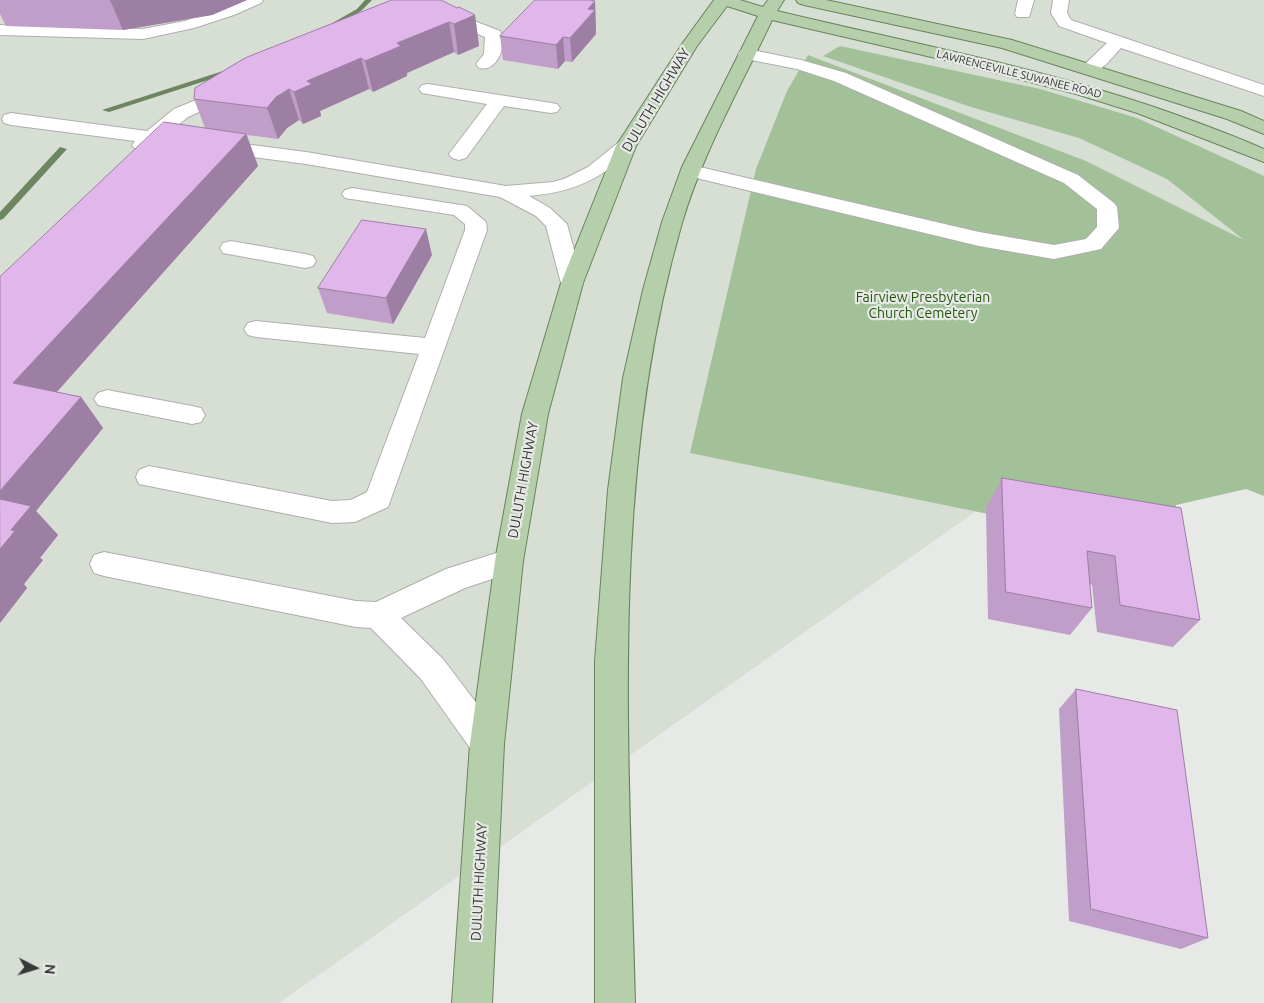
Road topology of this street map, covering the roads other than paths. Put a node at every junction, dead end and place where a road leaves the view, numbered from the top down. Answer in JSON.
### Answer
{"nodes":[{"id":1,"x":255,"y":0,"type":"edge"},
{"id":2,"x":723,"y":0,"type":"edge"},
{"id":3,"x":804,"y":0,"type":"edge"},
{"id":4,"x":1061,"y":0,"type":"edge"},
{"id":5,"x":431,"y":4,"type":"edge"},
{"id":6,"x":771,"y":7,"type":"edge"},
{"id":7,"x":0,"y":30,"type":"edge"},
{"id":8,"x":1120,"y":41,"type":"junction"},
{"id":9,"x":747,"y":54,"type":"junction"},
{"id":10,"x":485,"y":64,"type":"dead end"},
{"id":11,"x":1090,"y":69,"type":"junction"},
{"id":12,"x":243,"y":86,"type":"edge"},
{"id":13,"x":428,"y":88,"type":"dead end"},
{"id":14,"x":1264,"y":91,"type":"edge"},
{"id":15,"x":499,"y":100,"type":"junction"},
{"id":16,"x":552,"y":108,"type":"dead end"},
{"id":17,"x":11,"y":119,"type":"dead end"},
{"id":18,"x":1264,"y":128,"type":"edge"},
{"id":19,"x":149,"y":138,"type":"junction"},
{"id":20,"x":626,"y":146,"type":"junction"},
{"id":21,"x":459,"y":154,"type":"dead end"},
{"id":22,"x":1264,"y":156,"type":"edge"},
{"id":23,"x":129,"y":159,"type":"edge"},
{"id":24,"x":691,"y":171,"type":"junction"},
{"id":25,"x":506,"y":192,"type":"junction"},
{"id":26,"x":352,"y":194,"type":"dead end"},
{"id":27,"x":231,"y":248,"type":"dead end"},
{"id":28,"x":305,"y":261,"type":"dead end"},
{"id":29,"x":572,"y":283,"type":"junction"},
{"id":30,"x":256,"y":329,"type":"dead end"},
{"id":31,"x":433,"y":347,"type":"junction"},
{"id":32,"x":107,"y":399,"type":"dead end"},
{"id":33,"x":192,"y":416,"type":"dead end"},
{"id":34,"x":149,"y":477,"type":"dead end"},
{"id":35,"x":509,"y":561,"type":"junction"},
{"id":36,"x":104,"y":564,"type":"dead end"},
{"id":37,"x":378,"y":615,"type":"junction"},
{"id":38,"x":487,"y":744,"type":"junction"},
{"id":39,"x":472,"y":1003,"type":"edge"},
{"id":40,"x":615,"y":1003,"type":"edge"}],
"edges":[{"from":1,"to":7,"type":"lane"},
{"from":2,"to":6,"type":"main road","name":"LAWRENCEVILLE SUWANEE ROAD"},
{"from":2,"to":20,"type":"main road","name":"DULUTH HIGHWAY"},
{"from":3,"to":11,"type":"main road","name":"LAWRENCEVILLE SUWANEE ROAD"},
{"from":4,"to":8,"type":"lane"},
{"from":5,"to":10,"type":"lane"},
{"from":6,"to":9,"type":"main road"},
{"from":6,"to":22,"type":"main road","name":"LAWRENCEVILLE SUWANEE ROAD"},
{"from":8,"to":11,"type":"lane"},
{"from":8,"to":14,"type":"lane"},
{"from":9,"to":24,"type":"main road"},
{"from":9,"to":24,"type":"lane"},
{"from":11,"to":18,"type":"main road","name":"LAWRENCEVILLE SUWANEE ROAD"},
{"from":12,"to":19,"type":"lane"},
{"from":13,"to":15,"type":"lane"},
{"from":15,"to":16,"type":"lane"},
{"from":15,"to":21,"type":"lane"},
{"from":17,"to":19,"type":"lane"},
{"from":19,"to":23,"type":"lane"},
{"from":19,"to":25,"type":"lane"},
{"from":20,"to":25,"type":"lane"},
{"from":20,"to":29,"type":"main road","name":"DULUTH HIGHWAY"},
{"from":24,"to":40,"type":"main road"},
{"from":25,"to":29,"type":"lane"},
{"from":26,"to":31,"type":"lane"},
{"from":27,"to":28,"type":"lane"},
{"from":29,"to":35,"type":"main road","name":"DULUTH HIGHWAY"},
{"from":30,"to":31,"type":"lane"},
{"from":31,"to":34,"type":"lane"},
{"from":32,"to":33,"type":"lane"},
{"from":35,"to":37,"type":"lane"},
{"from":35,"to":38,"type":"main road","name":"DULUTH HIGHWAY"},
{"from":36,"to":37,"type":"lane"},
{"from":37,"to":38,"type":"lane"},
{"from":38,"to":39,"type":"main road","name":"DULUTH HIGHWAY"}]}
